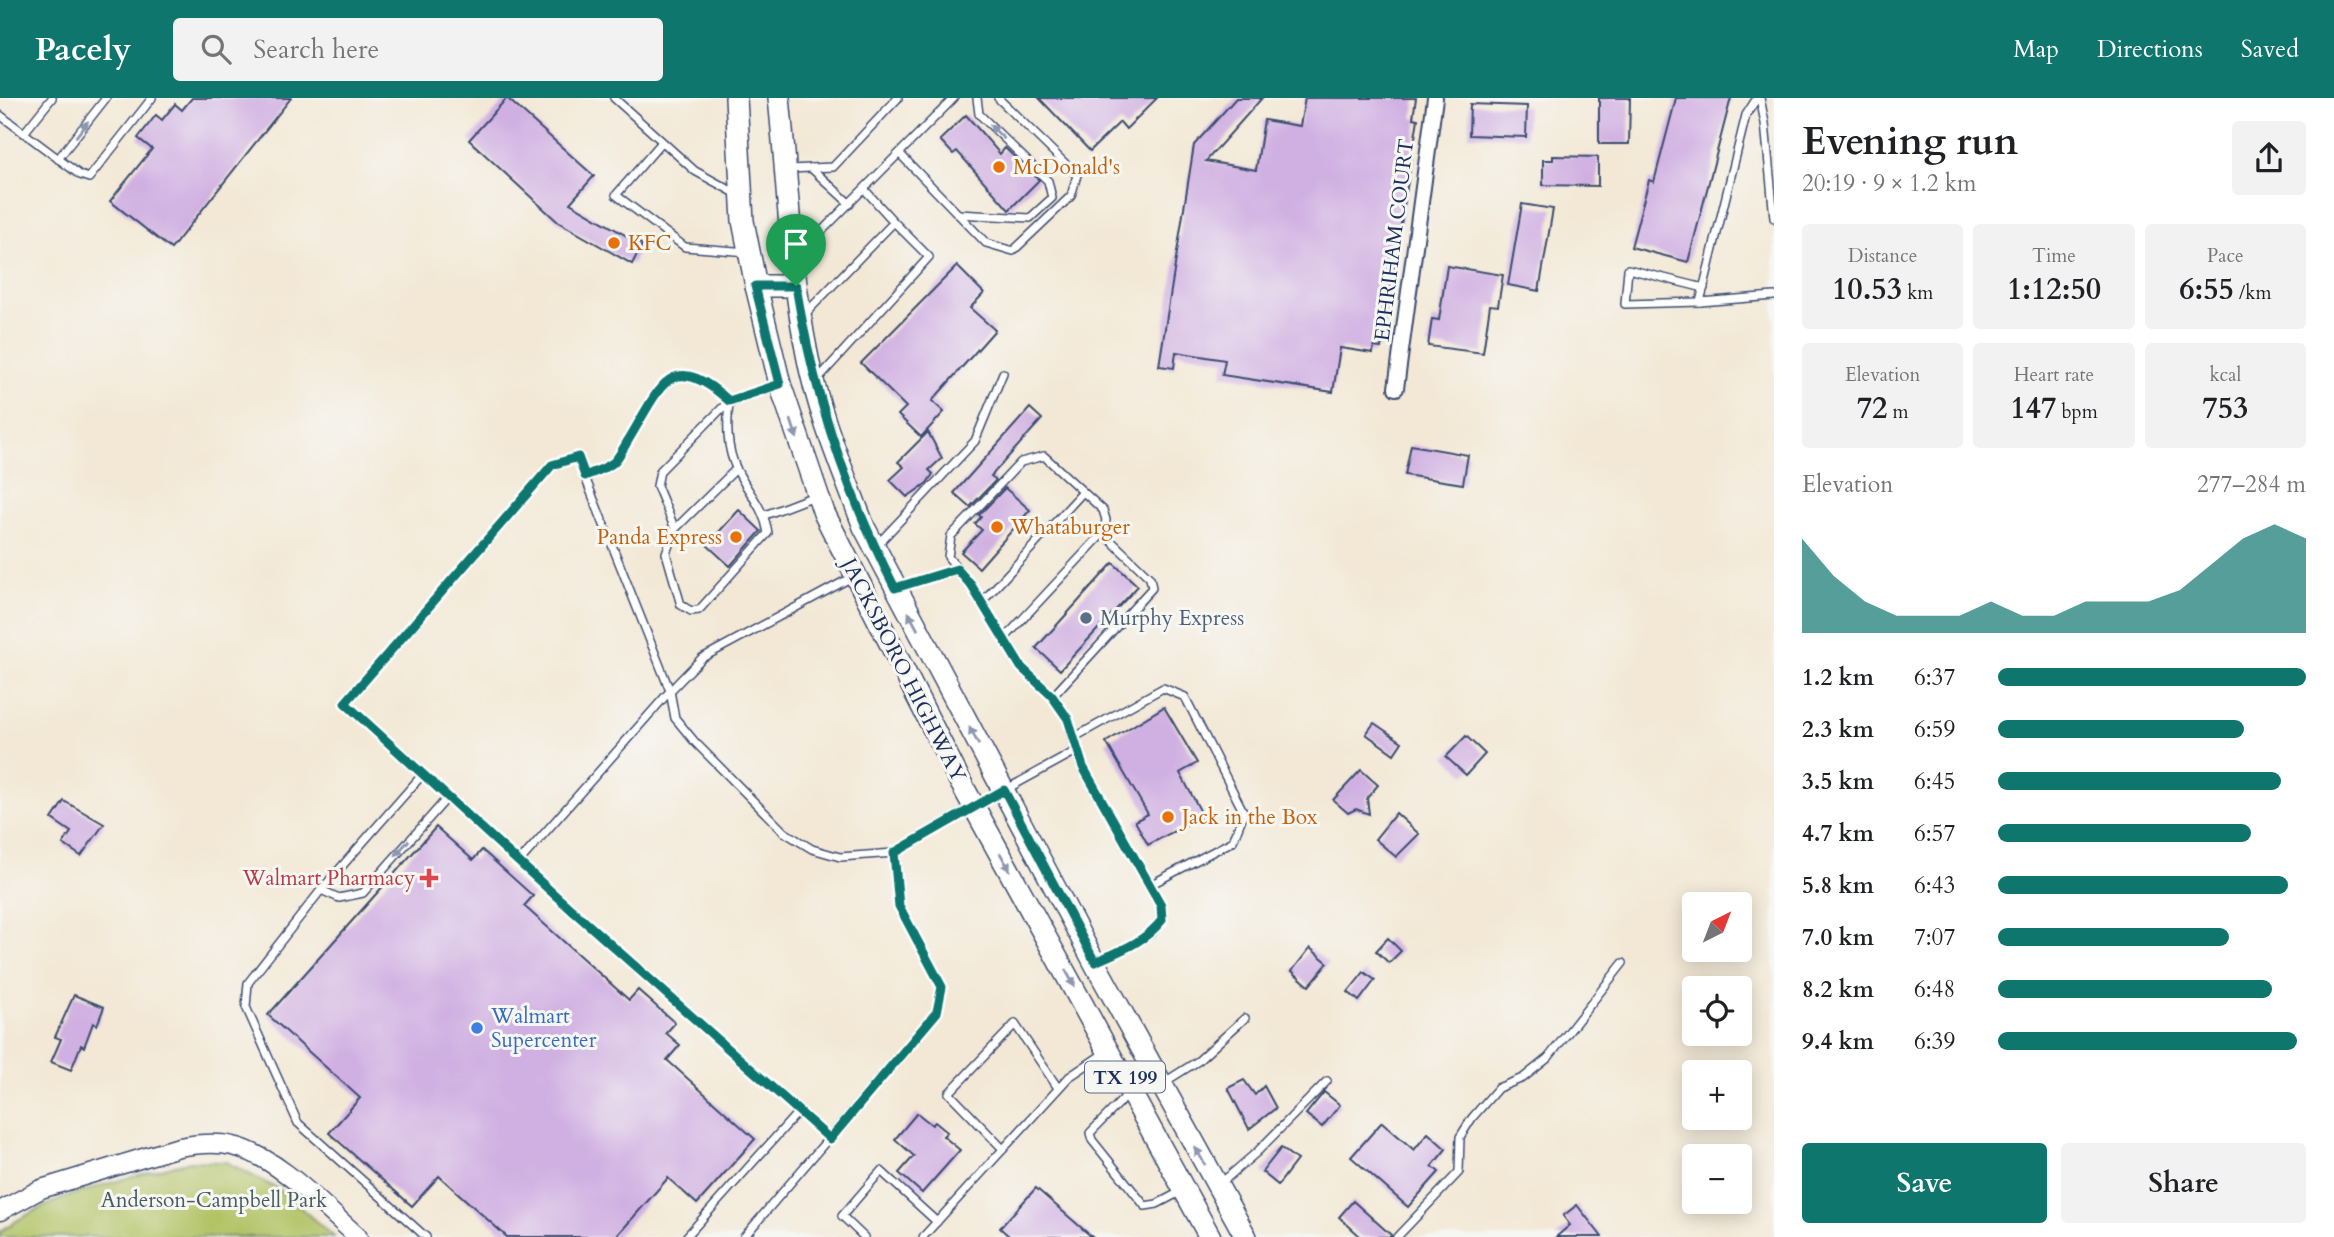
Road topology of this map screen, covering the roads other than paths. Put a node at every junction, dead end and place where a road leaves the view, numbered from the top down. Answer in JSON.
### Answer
{"nodes":[{"id":1,"x":52,"y":98,"type":"edge"},
{"id":2,"x":106,"y":98,"type":"edge"},
{"id":3,"x":152,"y":98,"type":"edge"},
{"id":4,"x":614,"y":98,"type":"edge"},
{"id":5,"x":736,"y":98,"type":"edge"},
{"id":6,"x":779,"y":98,"type":"edge"},
{"id":7,"x":898,"y":98,"type":"edge"},
{"id":8,"x":954,"y":98,"type":"edge"},
{"id":9,"x":978,"y":98,"type":"edge"},
{"id":10,"x":998,"y":98,"type":"edge"},
{"id":11,"x":1435,"y":98,"type":"edge"},
{"id":12,"x":1758,"y":98,"type":"edge"},
{"id":13,"x":0,"y":116,"type":"edge"},
{"id":14,"x":24,"y":133,"type":"junction"},
{"id":15,"x":662,"y":142,"type":"junction"},
{"id":16,"x":900,"y":153,"type":"junction"},
{"id":17,"x":58,"y":159,"type":"junction"},
{"id":18,"x":811,"y":168,"type":"junction"},
{"id":19,"x":786,"y":169,"type":"junction"},
{"id":20,"x":865,"y":190,"type":"junction"},
{"id":21,"x":741,"y":196,"type":"junction"},
{"id":22,"x":850,"y":204,"type":"junction"},
{"id":23,"x":958,"y":214,"type":"junction"},
{"id":24,"x":1774,"y":218,"type":"edge"},
{"id":25,"x":894,"y":222,"type":"junction"},
{"id":26,"x":749,"y":253,"type":"junction"},
{"id":27,"x":793,"y":260,"type":"junction"},
{"id":28,"x":755,"y":286,"type":"junction"},
{"id":29,"x":796,"y":286,"type":"junction"},
{"id":30,"x":1704,"y":288,"type":"junction"},
{"id":31,"x":1774,"y":296,"type":"edge"},
{"id":32,"x":1700,"y":302,"type":"junction"},
{"id":33,"x":801,"y":318,"type":"junction"},
{"id":34,"x":1003,"y":373,"type":"dead end"},
{"id":35,"x":815,"y":382,"type":"junction"},
{"id":36,"x":780,"y":384,"type":"junction"},
{"id":37,"x":1396,"y":388,"type":"dead end"},
{"id":38,"x":729,"y":401,"type":"junction"},
{"id":39,"x":736,"y":470,"type":"junction"},
{"id":40,"x":585,"y":476,"type":"junction"},
{"id":41,"x":1083,"y":492,"type":"junction"},
{"id":42,"x":817,"y":495,"type":"junction"},
{"id":43,"x":765,"y":515,"type":"junction"},
{"id":44,"x":675,"y":529,"type":"junction"},
{"id":45,"x":1103,"y":533,"type":"junction"},
{"id":46,"x":874,"y":548,"type":"junction"},
{"id":47,"x":957,"y":569,"type":"junction"},
{"id":48,"x":854,"y":576,"type":"junction"},
{"id":49,"x":895,"y":588,"type":"junction"},
{"id":50,"x":982,"y":602,"type":"junction"},
{"id":51,"x":1003,"y":639,"type":"junction"},
{"id":52,"x":670,"y":691,"type":"junction"},
{"id":53,"x":1052,"y":696,"type":"junction"},
{"id":54,"x":1075,"y":737,"type":"junction"},
{"id":55,"x":1078,"y":750,"type":"junction"},
{"id":56,"x":423,"y":775,"type":"junction"},
{"id":57,"x":1004,"y":790,"type":"junction"},
{"id":58,"x":448,"y":797,"type":"junction"},
{"id":59,"x":974,"y":805,"type":"junction"},
{"id":60,"x":894,"y":853,"type":"junction"},
{"id":61,"x":519,"y":862,"type":"junction"},
{"id":62,"x":1150,"y":885,"type":"junction"},
{"id":63,"x":321,"y":890,"type":"junction"},
{"id":64,"x":1095,"y":962,"type":"junction"},
{"id":65,"x":1623,"y":963,"type":"dead end"},
{"id":66,"x":1245,"y":1018,"type":"dead end"},
{"id":67,"x":1110,"y":1049,"type":"junction"},
{"id":68,"x":1327,"y":1081,"type":"dead end"},
{"id":69,"x":1162,"y":1084,"type":"junction"},
{"id":70,"x":1058,"y":1088,"type":"junction"},
{"id":71,"x":1132,"y":1091,"type":"junction"},
{"id":72,"x":799,"y":1111,"type":"junction"},
{"id":73,"x":830,"y":1139,"type":"junction"},
{"id":74,"x":1003,"y":1149,"type":"junction"},
{"id":75,"x":1218,"y":1186,"type":"junction"},
{"id":76,"x":1185,"y":1189,"type":"junction"},
{"id":77,"x":0,"y":1211,"type":"edge"},
{"id":78,"x":937,"y":1222,"type":"junction"},
{"id":79,"x":358,"y":1237,"type":"edge"},
{"id":80,"x":426,"y":1237,"type":"edge"},
{"id":81,"x":686,"y":1237,"type":"edge"},
{"id":82,"x":744,"y":1237,"type":"edge"},
{"id":83,"x":864,"y":1237,"type":"edge"},
{"id":84,"x":922,"y":1237,"type":"edge"},
{"id":85,"x":1210,"y":1237,"type":"edge"},
{"id":86,"x":1246,"y":1237,"type":"edge"},
{"id":87,"x":1397,"y":1237,"type":"edge"}],
"edges":[{"from":1,"to":14,"type":"lane"},
{"from":17,"to":2,"type":"lane","one_way":true},
{"from":3,"to":17,"type":"lane"},
{"from":4,"to":15,"type":"lane"},
{"from":5,"to":21,"type":"main road","name":"JACKSBORO HIGHWAY","number":"TX 199"},
{"from":6,"to":19,"type":"main road","name":"JACKSBORO HIGHWAY","number":"TX 199"},
{"from":7,"to":18,"type":"lane"},
{"from":8,"to":16,"type":"lane"},
{"from":23,"to":9,"type":"lane","one_way":true},
{"from":10,"to":23,"type":"lane"},
{"from":11,"to":37,"type":"street","name":"EPHRIHAM COURT"},
{"from":12,"to":24,"type":"lane"},
{"from":12,"to":30,"type":"lane"},
{"from":13,"to":14,"type":"lane"},
{"from":14,"to":17,"type":"lane"},
{"from":15,"to":21,"type":"lane"},
{"from":15,"to":26,"type":"lane"},
{"from":16,"to":20,"type":"lane"},
{"from":16,"to":23,"type":"lane"},
{"from":18,"to":19,"type":"lane"},
{"from":18,"to":22,"type":"lane"},
{"from":19,"to":27,"type":"main road","name":"JACKSBORO HIGHWAY","number":"TX 199"},
{"from":20,"to":22,"type":"lane"},
{"from":20,"to":25,"type":"lane"},
{"from":21,"to":26,"type":"main road","name":"JACKSBORO HIGHWAY","number":"TX 199"},
{"from":22,"to":27,"type":"lane"},
{"from":25,"to":33,"type":"lane"},
{"from":25,"to":35,"type":"lane"},
{"from":26,"to":28,"type":"main road","name":"JACKSBORO HIGHWAY","number":"TX 199"},
{"from":27,"to":29,"type":"main road","name":"JACKSBORO HIGHWAY","number":"TX 199"},
{"from":28,"to":29,"type":"main road"},
{"from":28,"to":36,"type":"main road","name":"JACKSBORO HIGHWAY","number":"TX 199"},
{"from":29,"to":33,"type":"main road","name":"JACKSBORO HIGHWAY","number":"TX 199"},
{"from":30,"to":32,"type":"lane"},
{"from":30,"to":32,"type":"lane"},
{"from":31,"to":32,"type":"lane"},
{"from":33,"to":35,"type":"main road","name":"JACKSBORO HIGHWAY","number":"TX 199"},
{"from":34,"to":46,"type":"lane"},
{"from":35,"to":46,"type":"main road","name":"JACKSBORO HIGHWAY","number":"TX 199"},
{"from":36,"to":38,"type":"lane"},
{"from":36,"to":42,"type":"main road","name":"JACKSBORO HIGHWAY","number":"TX 199","one_way":true},
{"from":38,"to":39,"type":"lane"},
{"from":38,"to":40,"type":"lane"},
{"from":38,"to":44,"type":"lane"},
{"from":39,"to":43,"type":"lane"},
{"from":39,"to":44,"type":"lane"},
{"from":40,"to":52,"type":"lane"},
{"from":40,"to":56,"type":"lane"},
{"from":41,"to":45,"type":"lane"},
{"from":41,"to":47,"type":"lane"},
{"from":41,"to":50,"type":"lane"},
{"from":42,"to":43,"type":"lane"},
{"from":42,"to":48,"type":"main road","name":"JACKSBORO HIGHWAY","number":"TX 199"},
{"from":43,"to":44,"type":"lane"},
{"from":45,"to":51,"type":"lane"},
{"from":45,"to":53,"type":"lane"},
{"from":46,"to":49,"type":"main road","name":"JACKSBORO HIGHWAY","number":"TX 199"},
{"from":47,"to":49,"type":"lane"},
{"from":47,"to":50,"type":"lane"},
{"from":48,"to":52,"type":"lane"},
{"from":48,"to":59,"type":"main road","name":"JACKSBORO HIGHWAY","number":"TX 199"},
{"from":57,"to":49,"type":"main road","name":"JACKSBORO HIGHWAY","number":"TX 199","one_way":true},
{"from":50,"to":51,"type":"lane"},
{"from":51,"to":53,"type":"lane"},
{"from":52,"to":60,"type":"lane"},
{"from":52,"to":61,"type":"lane"},
{"from":53,"to":54,"type":"lane"},
{"from":54,"to":55,"type":"lane"},
{"from":54,"to":62,"type":"lane"},
{"from":55,"to":57,"type":"lane"},
{"from":55,"to":62,"type":"lane"},
{"from":56,"to":58,"type":"lane"},
{"from":56,"to":63,"type":"lane"},
{"from":57,"to":59,"type":"main road"},
{"from":57,"to":64,"type":"main road","name":"JACKSBORO HIGHWAY","number":"TX 199"},
{"from":58,"to":61,"type":"lane"},
{"from":58,"to":63,"type":"lane","one_way":true},
{"from":59,"to":60,"type":"lane"},
{"from":59,"to":67,"type":"main road","name":"JACKSBORO HIGHWAY","number":"TX 199","one_way":true},
{"from":60,"to":73,"type":"lane"},
{"from":61,"to":72,"type":"lane"},
{"from":62,"to":64,"type":"lane"},
{"from":63,"to":80,"type":"lane"},
{"from":64,"to":69,"type":"main road","name":"JACKSBORO HIGHWAY","number":"TX 199"},
{"from":65,"to":87,"type":"lane"},
{"from":66,"to":69,"type":"lane"},
{"from":67,"to":70,"type":"lane"},
{"from":67,"to":71,"type":"main road","name":"JACKSBORO HIGHWAY","number":"TX 199"},
{"from":68,"to":75,"type":"lane"},
{"from":75,"to":69,"type":"main road","name":"JACKSBORO HIGHWAY","number":"TX 199","one_way":true},
{"from":70,"to":74,"type":"lane"},
{"from":70,"to":74,"type":"lane"},
{"from":71,"to":76,"type":"main road","name":"JACKSBORO HIGHWAY","number":"TX 199"},
{"from":71,"to":76,"type":"lane"},
{"from":72,"to":73,"type":"lane"},
{"from":72,"to":81,"type":"lane"},
{"from":73,"to":82,"type":"lane"},
{"from":74,"to":78,"type":"lane"},
{"from":75,"to":86,"type":"main road","name":"JACKSBORO HIGHWAY","number":"TX 199"},
{"from":76,"to":85,"type":"main road","name":"JACKSBORO HIGHWAY","number":"TX 199"},
{"from":77,"to":79,"type":"street"},
{"from":78,"to":83,"type":"lane"},
{"from":78,"to":84,"type":"lane"}]}
